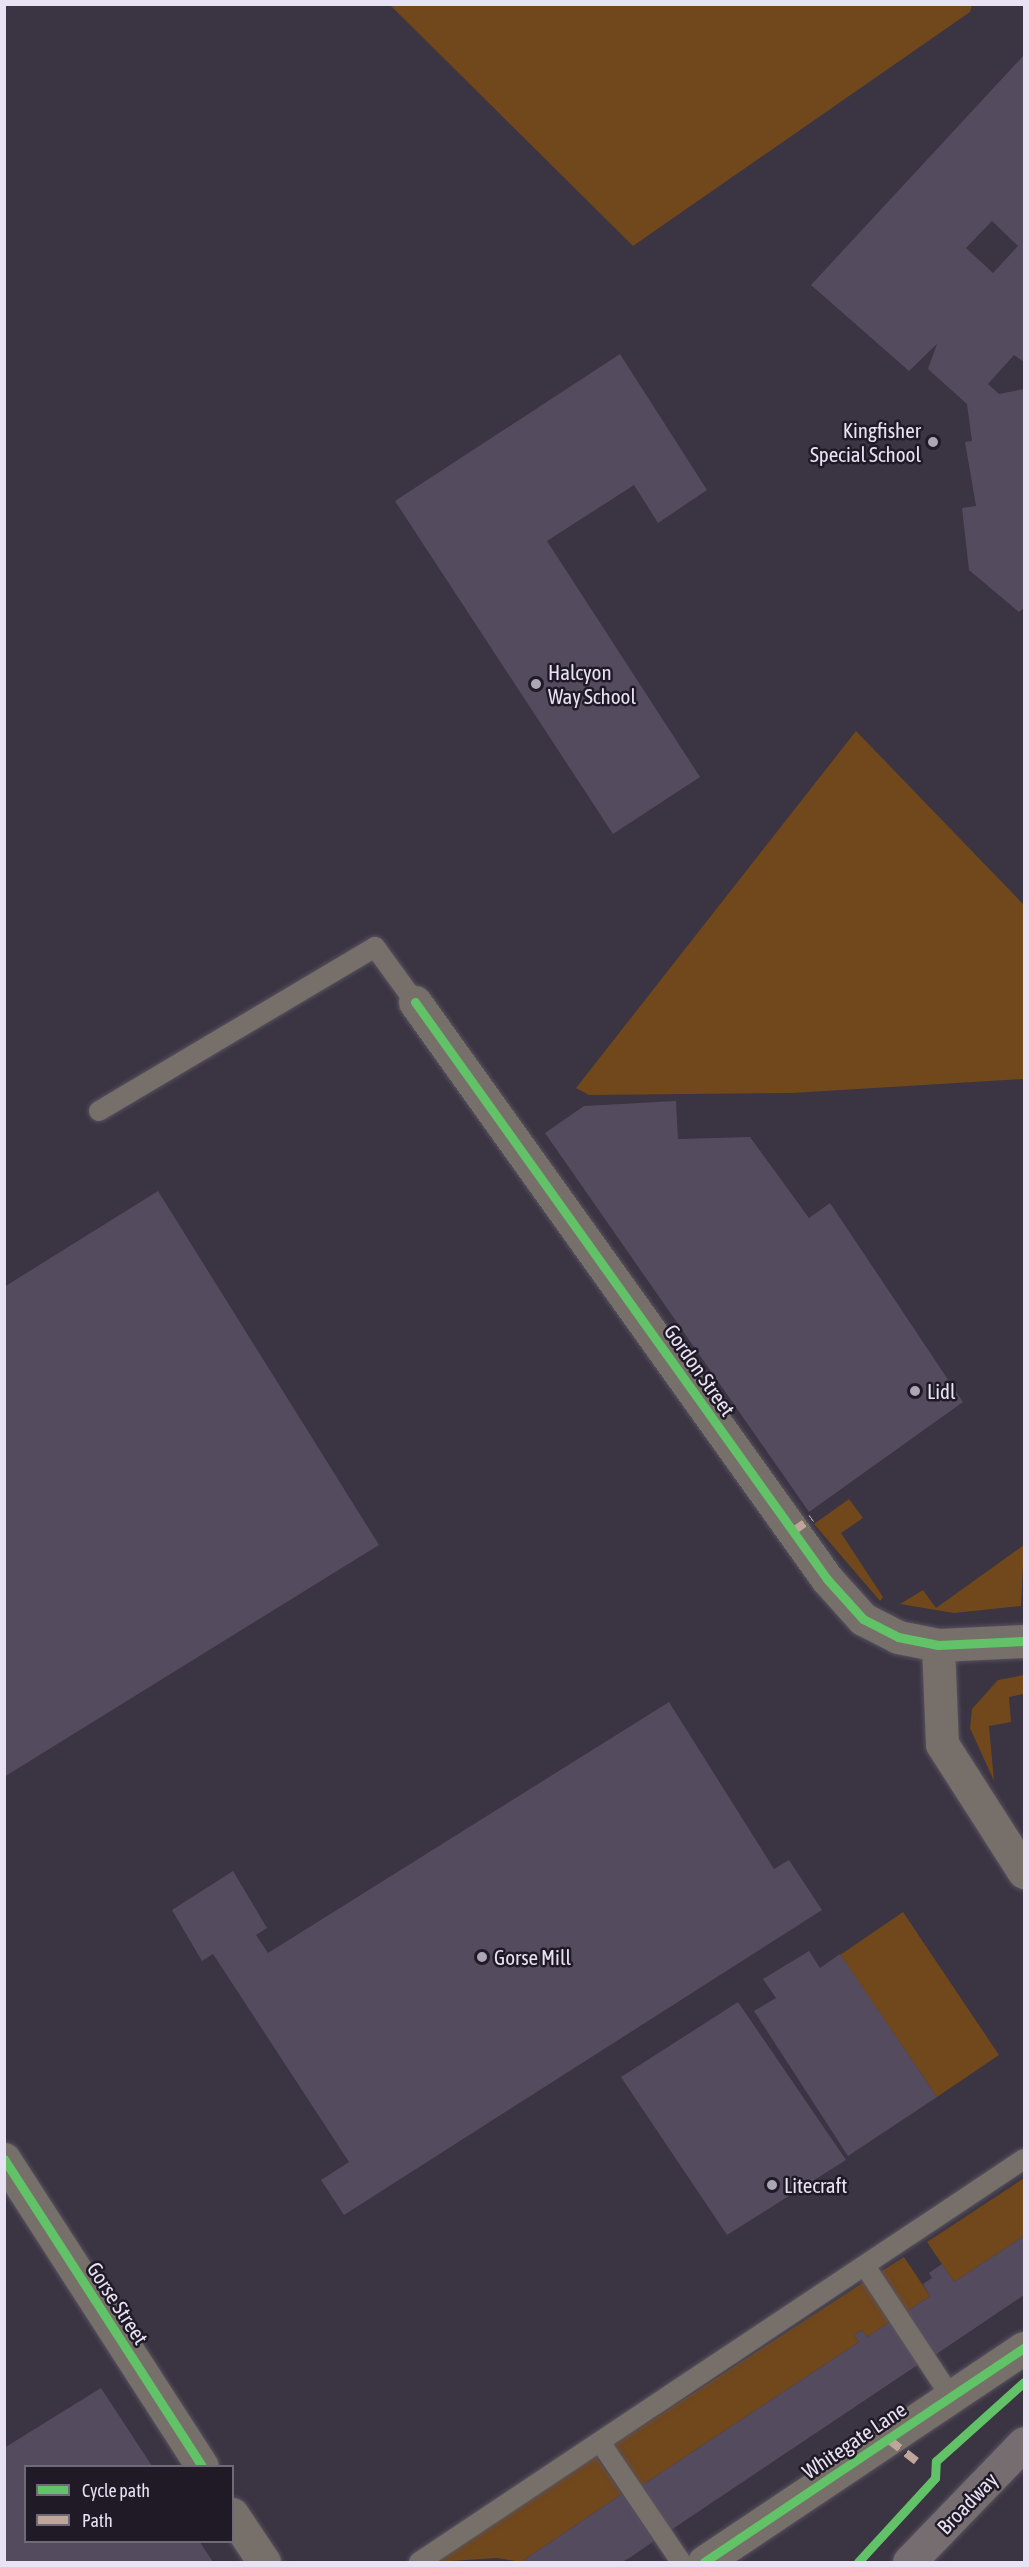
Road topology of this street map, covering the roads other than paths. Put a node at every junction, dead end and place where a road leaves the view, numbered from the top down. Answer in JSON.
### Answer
{"nodes":[{"id":1,"x":415,"y":1002,"type":"joint"},
{"id":2,"x":99,"y":1111,"type":"dead end"},
{"id":3,"x":1024,"y":1641,"type":"edge"},
{"id":4,"x":938,"y":1645,"type":"junction"},
{"id":5,"x":1024,"y":1872,"type":"edge"},
{"id":6,"x":1024,"y":2159,"type":"edge"},
{"id":7,"x":7,"y":2168,"type":"edge"},
{"id":8,"x":865,"y":2266,"type":"junction"},
{"id":9,"x":1024,"y":2348,"type":"edge"},
{"id":10,"x":951,"y":2397,"type":"junction"},
{"id":11,"x":600,"y":2442,"type":"junction"},
{"id":12,"x":1024,"y":2443,"type":"edge"},
{"id":13,"x":201,"y":2465,"type":"edge"},
{"id":14,"x":234,"y":2517,"type":"edge"},
{"id":15,"x":721,"y":2558,"type":"edge"},
{"id":16,"x":264,"y":2562,"type":"edge"},
{"id":17,"x":419,"y":2562,"type":"edge"},
{"id":18,"x":681,"y":2562,"type":"edge"},
{"id":19,"x":909,"y":2562,"type":"edge"}],
"edges":[{"from":1,"to":2,"type":"lane","name":"Gordon Street"},
{"from":1,"to":4,"type":"street","name":"Gordon Street"},
{"from":3,"to":4,"type":"street","name":"Gordon Street"},
{"from":4,"to":5,"type":"street"},
{"from":6,"to":8,"type":"lane"},
{"from":7,"to":13,"type":"street","name":"Gorse Street"},
{"from":8,"to":10,"type":"lane"},
{"from":8,"to":11,"type":"lane"},
{"from":9,"to":10,"type":"street","name":"Whitegate Lane"},
{"from":10,"to":15,"type":"street","name":"Whitegate Lane"},
{"from":11,"to":17,"type":"lane"},
{"from":11,"to":18,"type":"lane"},
{"from":12,"to":19,"type":"highway","name":"Broadway"},
{"from":14,"to":16,"type":"street"}]}
